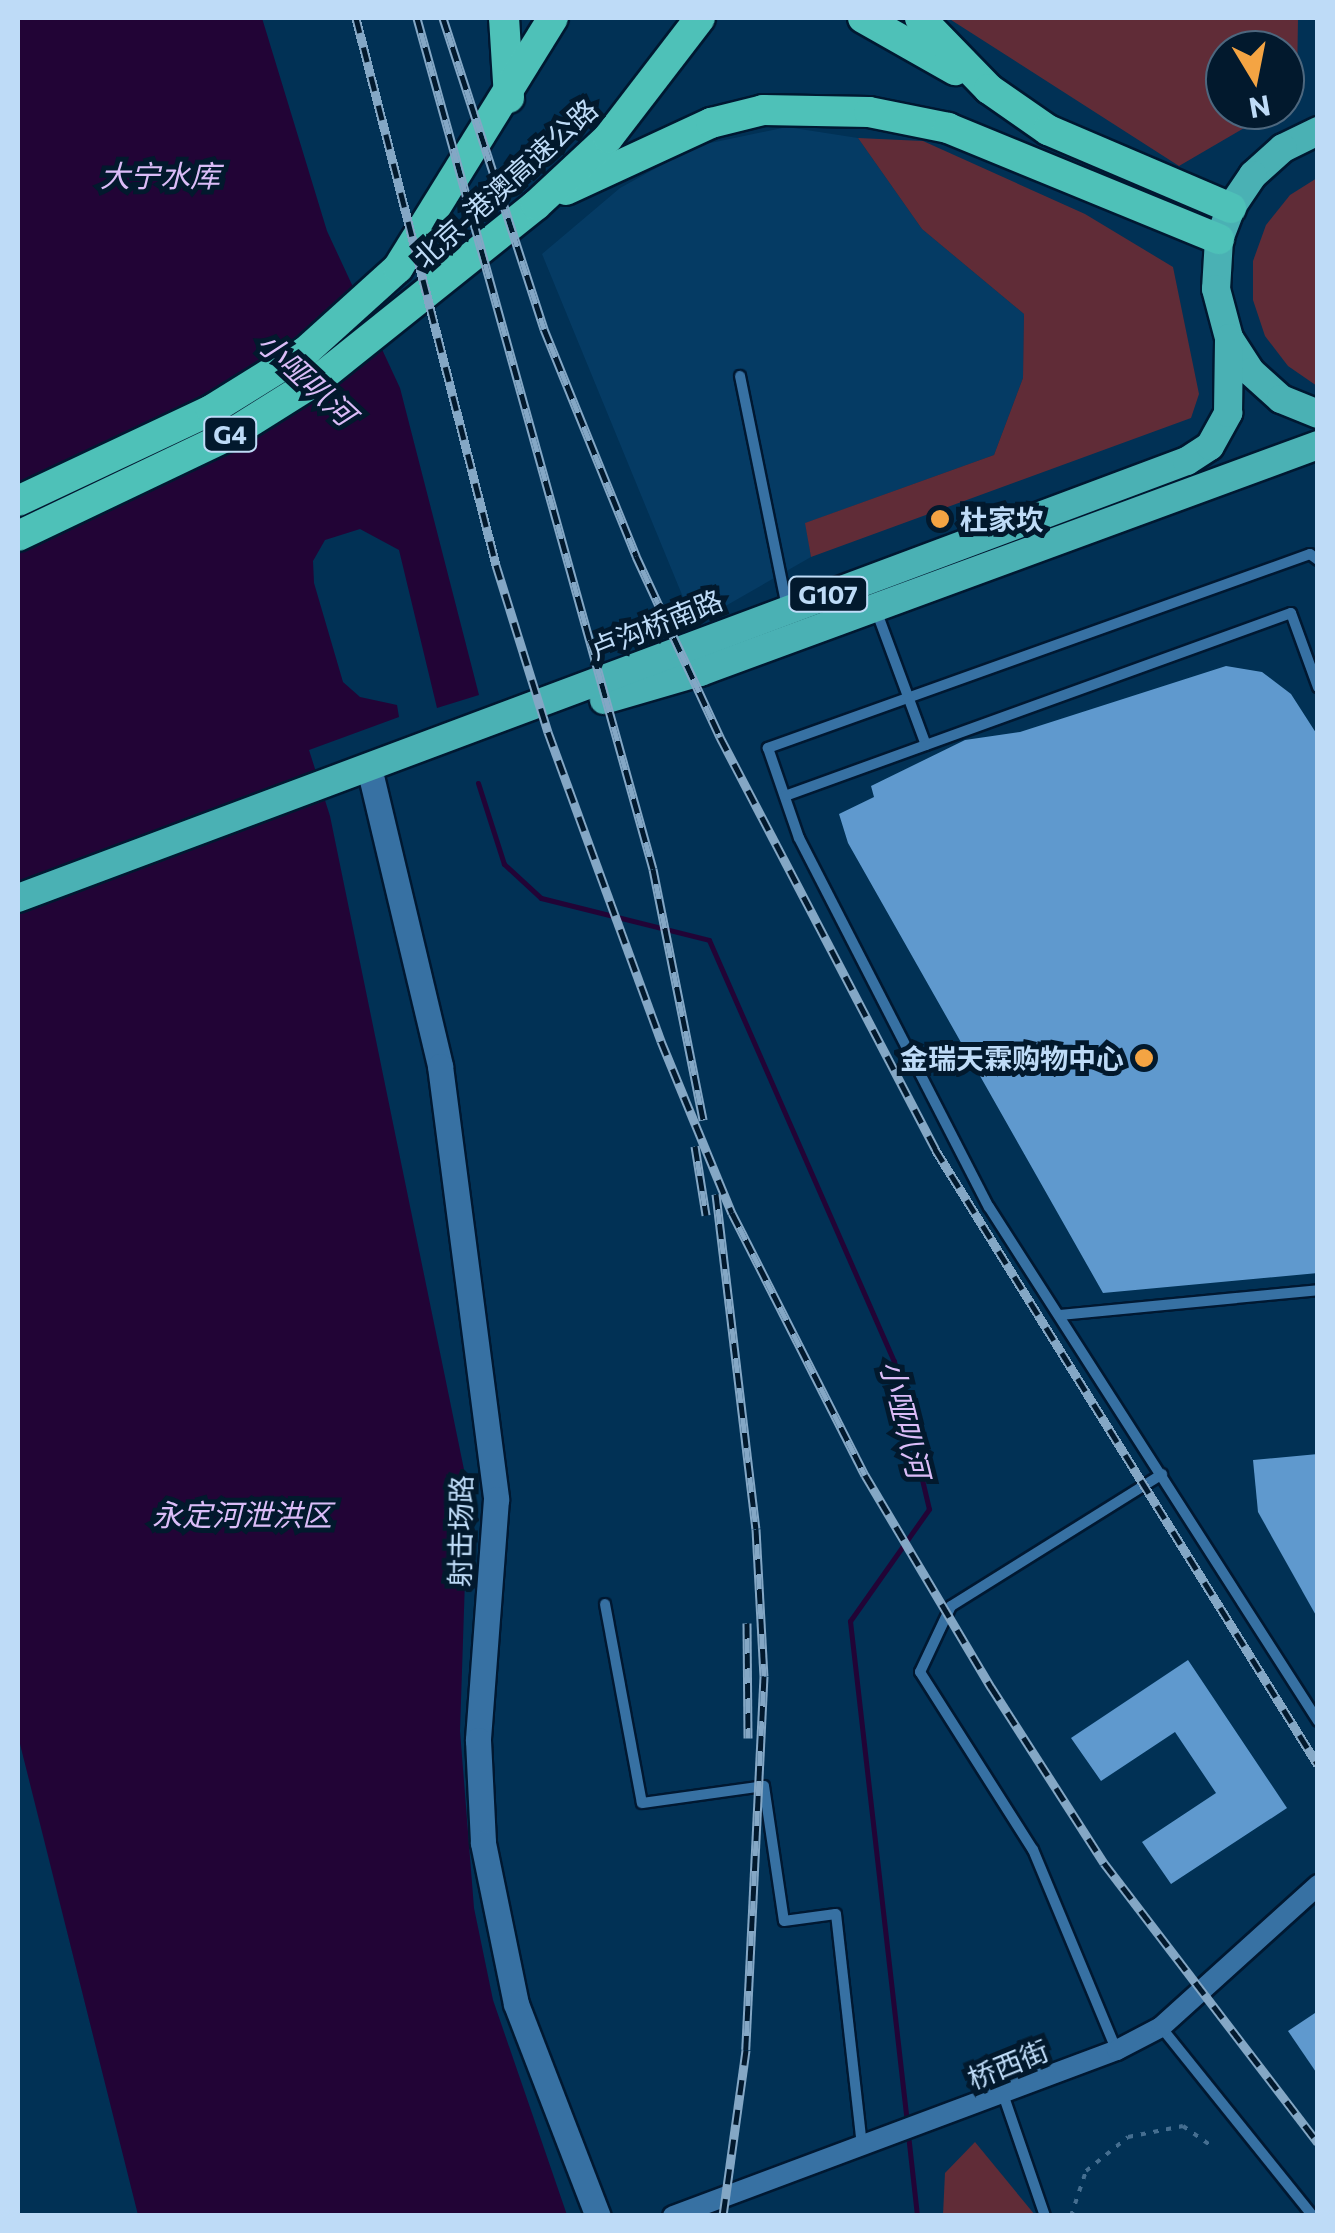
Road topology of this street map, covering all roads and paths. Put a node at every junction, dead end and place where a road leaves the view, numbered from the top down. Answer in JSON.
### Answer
{"nodes":[{"id":1,"x":504,"y":18,"type":"edge"},
{"id":2,"x":553,"y":18,"type":"edge"},
{"id":3,"x":700,"y":18,"type":"edge"},
{"id":4,"x":863,"y":18,"type":"edge"},
{"id":5,"x":920,"y":18,"type":"edge"},
{"id":6,"x":988,"y":89,"type":"junction"},
{"id":7,"x":509,"y":98,"type":"junction"},
{"id":8,"x":1318,"y":132,"type":"edge"},
{"id":9,"x":536,"y":206,"type":"junction"},
{"id":10,"x":1231,"y":208,"type":"junction"},
{"id":11,"x":1219,"y":240,"type":"junction"},
{"id":12,"x":1229,"y":338,"type":"junction"},
{"id":13,"x":740,"y":376,"type":"dead end"},
{"id":14,"x":1318,"y":414,"type":"edge"},
{"id":15,"x":1318,"y":444,"type":"edge"},
{"id":16,"x":18,"y":501,"type":"edge"},
{"id":17,"x":18,"y":536,"type":"edge"},
{"id":18,"x":1318,"y":560,"type":"edge"},
{"id":19,"x":874,"y":606,"type":"junction"},
{"id":20,"x":787,"y":608,"type":"junction"},
{"id":21,"x":1318,"y":687,"type":"edge"},
{"id":22,"x":907,"y":698,"type":"junction"},
{"id":23,"x":926,"y":745,"type":"junction"},
{"id":24,"x":372,"y":780,"type":"junction"},
{"id":25,"x":340,"y":786,"type":"junction"},
{"id":26,"x":785,"y":796,"type":"junction"},
{"id":27,"x":18,"y":898,"type":"edge"},
{"id":28,"x":18,"y":910,"type":"edge"},
{"id":29,"x":1318,"y":1290,"type":"edge"},
{"id":30,"x":1060,"y":1314,"type":"junction"},
{"id":31,"x":1162,"y":1474,"type":"junction"},
{"id":32,"x":605,"y":1604,"type":"dead end"},
{"id":33,"x":1318,"y":1721,"type":"edge"},
{"id":34,"x":1318,"y":1885,"type":"edge"},
{"id":35,"x":1160,"y":2028,"type":"junction"},
{"id":36,"x":1116,"y":2050,"type":"junction"},
{"id":37,"x":1004,"y":2097,"type":"junction"},
{"id":38,"x":1212,"y":2146,"type":"dead end"},
{"id":39,"x":862,"y":2148,"type":"junction"},
{"id":40,"x":598,"y":2216,"type":"edge"},
{"id":41,"x":673,"y":2216,"type":"edge"},
{"id":42,"x":1044,"y":2216,"type":"edge"},
{"id":43,"x":1071,"y":2216,"type":"edge"},
{"id":44,"x":1313,"y":2216,"type":"edge"}],
"edges":[{"from":1,"to":7,"type":"highway"},
{"from":2,"to":7,"type":"highway","name":"北京-港澳高速公路","number":"G4"},
{"from":3,"to":9,"type":"highway","name":"北京-港澳高速公路","number":"G4"},
{"from":4,"to":6,"type":"highway"},
{"from":5,"to":6,"type":"highway"},
{"from":6,"to":10,"type":"highway"},
{"from":7,"to":16,"type":"highway","name":"北京-港澳高速公路","number":"G4"},
{"from":8,"to":10,"type":"highway","number":"G107"},
{"from":9,"to":11,"type":"highway"},
{"from":9,"to":17,"type":"highway","name":"北京-港澳高速公路","number":"G4"},
{"from":10,"to":11,"type":"highway","number":"G107"},
{"from":11,"to":12,"type":"highway","number":"G107"},
{"from":12,"to":14,"type":"highway","number":"G107"},
{"from":12,"to":20,"type":"highway","name":"卢沟桥南路","number":"G107"},
{"from":13,"to":20,"type":"lane"},
{"from":15,"to":19,"type":"highway","name":"卢沟桥南路","number":"G107"},
{"from":18,"to":22,"type":"lane"},
{"from":19,"to":22,"type":"lane"},
{"from":19,"to":24,"type":"highway","name":"卢沟桥南路","number":"G107"},
{"from":20,"to":25,"type":"highway","name":"卢沟桥南路","number":"G107"},
{"from":21,"to":23,"type":"lane"},
{"from":22,"to":23,"type":"lane"},
{"from":22,"to":26,"type":"lane"},
{"from":23,"to":26,"type":"lane"},
{"from":24,"to":25,"type":"highway","name":"卢沟桥南路","number":"G107"},
{"from":24,"to":40,"type":"street","name":"射击场路"},
{"from":25,"to":27,"type":"highway","name":"卢沟桥南路","number":"G107"},
{"from":25,"to":28,"type":"highway","name":"卢沟桥南路","number":"G107"},
{"from":26,"to":30,"type":"lane"},
{"from":29,"to":30,"type":"lane"},
{"from":30,"to":31,"type":"lane"},
{"from":31,"to":33,"type":"lane"},
{"from":31,"to":36,"type":"lane"},
{"from":32,"to":39,"type":"lane"},
{"from":34,"to":35,"type":"street","name":"桥西街"},
{"from":35,"to":36,"type":"street","name":"桥西街"},
{"from":35,"to":44,"type":"lane"},
{"from":36,"to":37,"type":"street","name":"桥西街"},
{"from":37,"to":39,"type":"street","name":"桥西街"},
{"from":37,"to":42,"type":"lane"},
{"from":38,"to":43,"type":"path"},
{"from":39,"to":41,"type":"street","name":"桥西街"}]}
